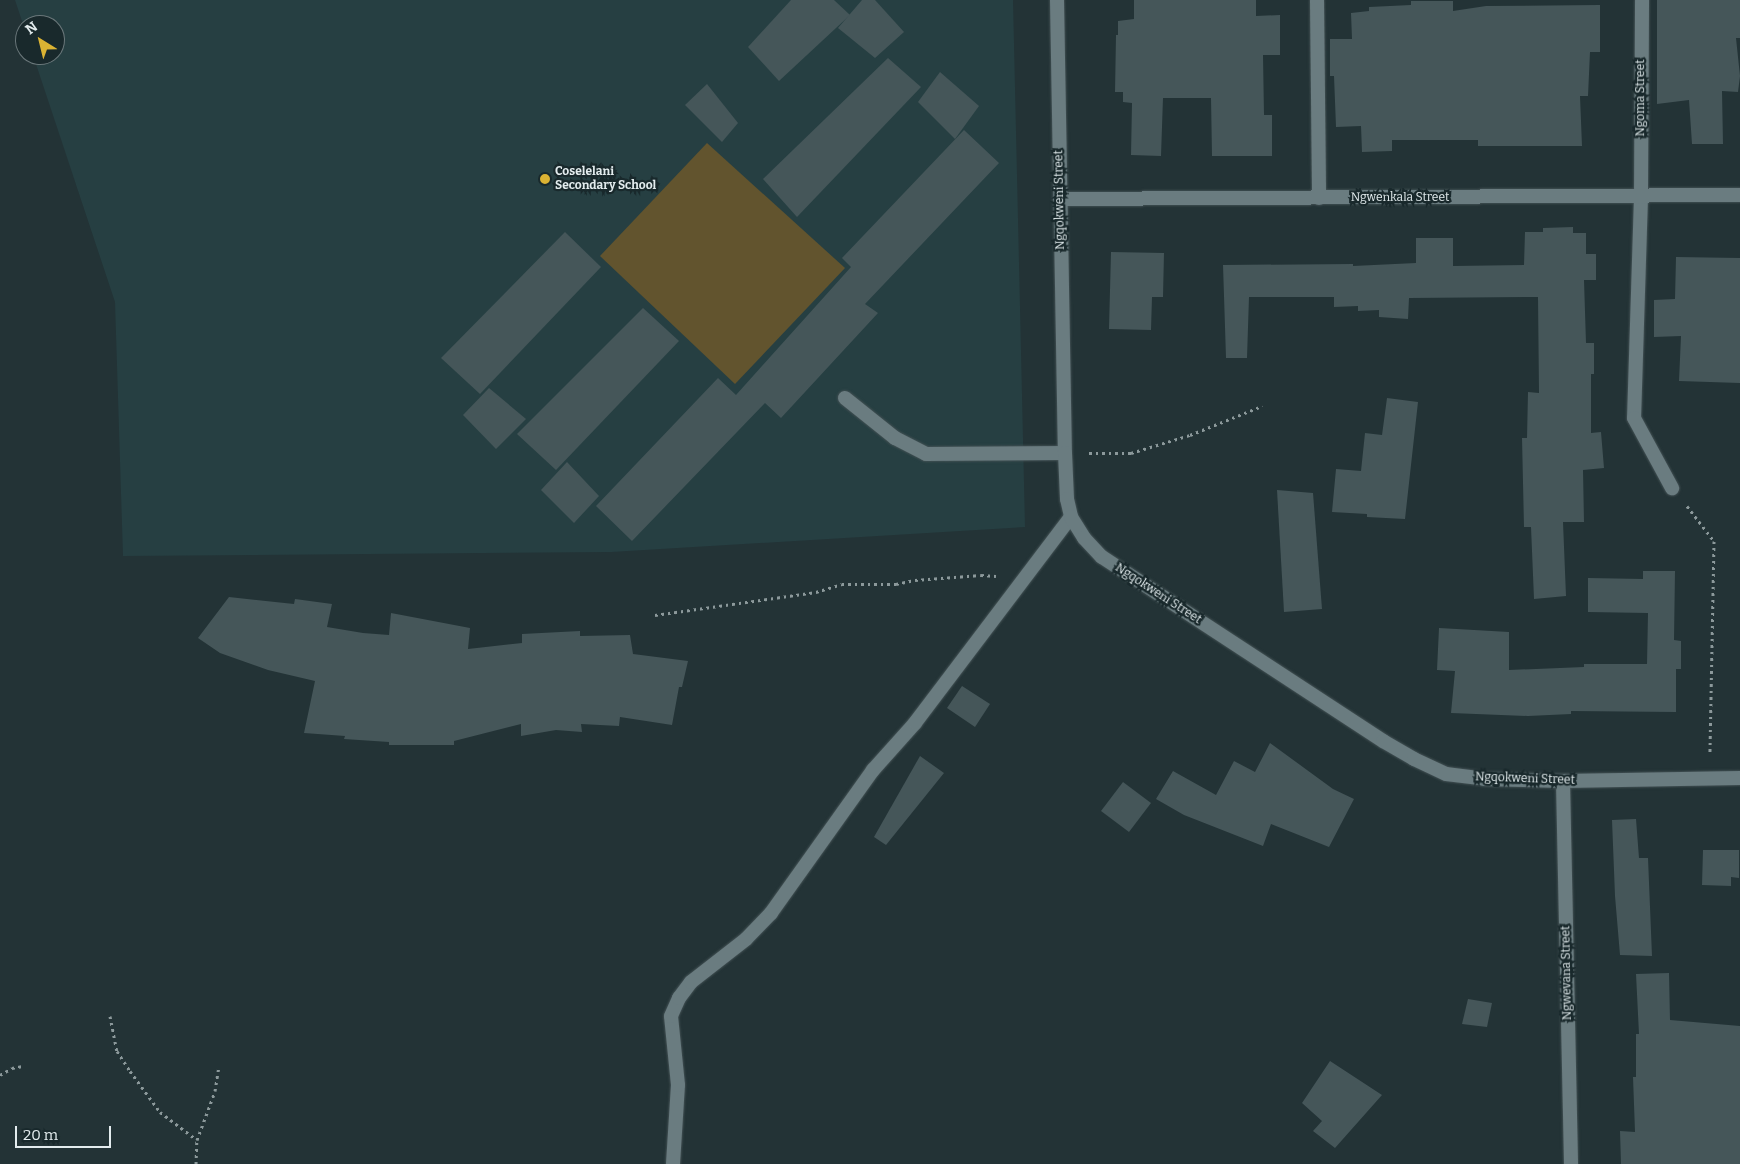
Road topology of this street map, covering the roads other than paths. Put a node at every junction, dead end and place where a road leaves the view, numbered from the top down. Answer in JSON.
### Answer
{"nodes":[{"id":1,"x":1057,"y":0,"type":"edge"},
{"id":2,"x":1317,"y":0,"type":"edge"},
{"id":3,"x":1642,"y":0,"type":"edge"},
{"id":4,"x":1740,"y":195,"type":"edge"},
{"id":5,"x":1641,"y":197,"type":"junction"},
{"id":6,"x":1060,"y":198,"type":"junction"},
{"id":7,"x":1319,"y":198,"type":"junction"},
{"id":8,"x":845,"y":398,"type":"dead end"},
{"id":9,"x":1065,"y":453,"type":"junction"},
{"id":10,"x":1672,"y":488,"type":"road end"},
{"id":11,"x":1071,"y":517,"type":"junction"},
{"id":12,"x":1740,"y":778,"type":"edge"},
{"id":13,"x":1563,"y":782,"type":"junction"},
{"id":14,"x":673,"y":1164,"type":"edge"},
{"id":15,"x":1571,"y":1164,"type":"edge"}],
"edges":[{"from":1,"to":6,"type":"street","name":"Ngqokweni Street"},
{"from":2,"to":7,"type":"street"},
{"from":3,"to":5,"type":"street","name":"Ngoma Street"},
{"from":4,"to":5,"type":"street","name":"Ngwenkala Street"},
{"from":5,"to":7,"type":"street","name":"Ngwenkala Street"},
{"from":5,"to":10,"type":"street","name":"Ngoma Street"},
{"from":6,"to":7,"type":"street","name":"Ngwenkala Street"},
{"from":6,"to":9,"type":"street","name":"Ngqokweni Street"},
{"from":8,"to":9,"type":"street"},
{"from":9,"to":11,"type":"street","name":"Ngqokweni Street"},
{"from":11,"to":13,"type":"street","name":"Ngqokweni Street"},
{"from":11,"to":14,"type":"street"},
{"from":12,"to":13,"type":"street","name":"Ngqokweni Street"},
{"from":13,"to":15,"type":"street","name":"Ngwevana Street"}]}
